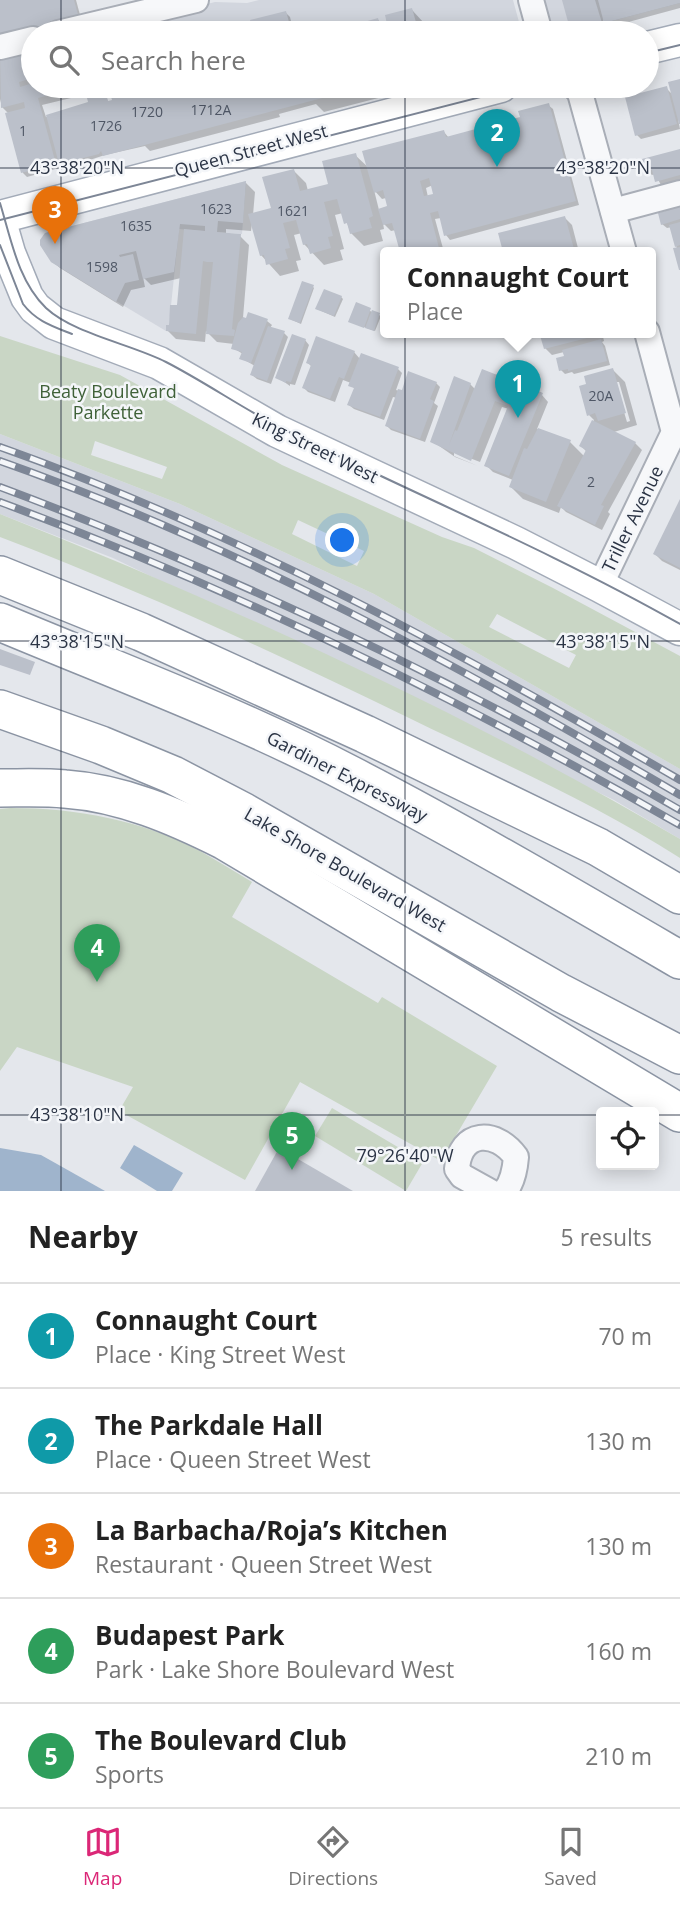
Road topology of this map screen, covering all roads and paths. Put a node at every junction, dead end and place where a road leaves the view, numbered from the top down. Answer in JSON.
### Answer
{"nodes":[{"id":1,"x":196,"y":0,"type":"edge"},
{"id":2,"x":531,"y":0,"type":"edge"},
{"id":3,"x":108,"y":21,"type":"edge"},
{"id":4,"x":537,"y":21,"type":"edge"},
{"id":5,"x":680,"y":40,"type":"edge"},
{"id":6,"x":21,"y":42,"type":"edge"},
{"id":7,"x":659,"y":45,"type":"edge"},
{"id":8,"x":0,"y":47,"type":"edge"},
{"id":9,"x":455,"y":98,"type":"edge"},
{"id":10,"x":581,"y":98,"type":"edge"},
{"id":11,"x":680,"y":193,"type":"edge"},
{"id":12,"x":613,"y":211,"type":"junction"},
{"id":13,"x":0,"y":217,"type":"edge"},
{"id":14,"x":0,"y":222,"type":"edge"},
{"id":15,"x":623,"y":247,"type":"edge"},
{"id":16,"x":649,"y":338,"type":"edge"},
{"id":17,"x":0,"y":575,"type":"edge"},
{"id":18,"x":600,"y":586,"type":"junction"},
{"id":19,"x":0,"y":622,"type":"edge"},
{"id":20,"x":680,"y":629,"type":"edge"},
{"id":21,"x":0,"y":709,"type":"edge"},
{"id":22,"x":0,"y":788,"type":"edge"},
{"id":23,"x":680,"y":895,"type":"edge"},
{"id":24,"x":680,"y":960,"type":"edge"},
{"id":25,"x":680,"y":1055,"type":"edge"},
{"id":26,"x":680,"y":1113,"type":"edge"},
{"id":27,"x":489,"y":1191,"type":"edge"},
{"id":28,"x":505,"y":1191,"type":"edge"}],
"edges":[{"from":1,"to":3,"type":"street"},
{"from":2,"to":4,"type":"street"},
{"from":5,"to":7,"type":"main road"},
{"from":6,"to":8,"type":"street"},
{"from":9,"to":13,"type":"main road","name":"Queen Street West"},
{"from":10,"to":12,"type":"street"},
{"from":11,"to":12,"type":"street"},
{"from":12,"to":15,"type":"street"},
{"from":14,"to":18,"type":"main road","name":"King Street West"},
{"from":16,"to":18,"type":"street","name":"Triller Avenue"},
{"from":17,"to":23,"type":"highway"},
{"from":18,"to":20,"type":"main road","name":"King Street West"},
{"from":19,"to":24,"type":"highway","name":"Gardiner Expressway"},
{"from":21,"to":25,"type":"highway","name":"Lake Shore Boulevard West"},
{"from":22,"to":26,"type":"highway","name":"Lake Shore Boulevard West"},
{"from":27,"to":28,"type":"street"}]}
